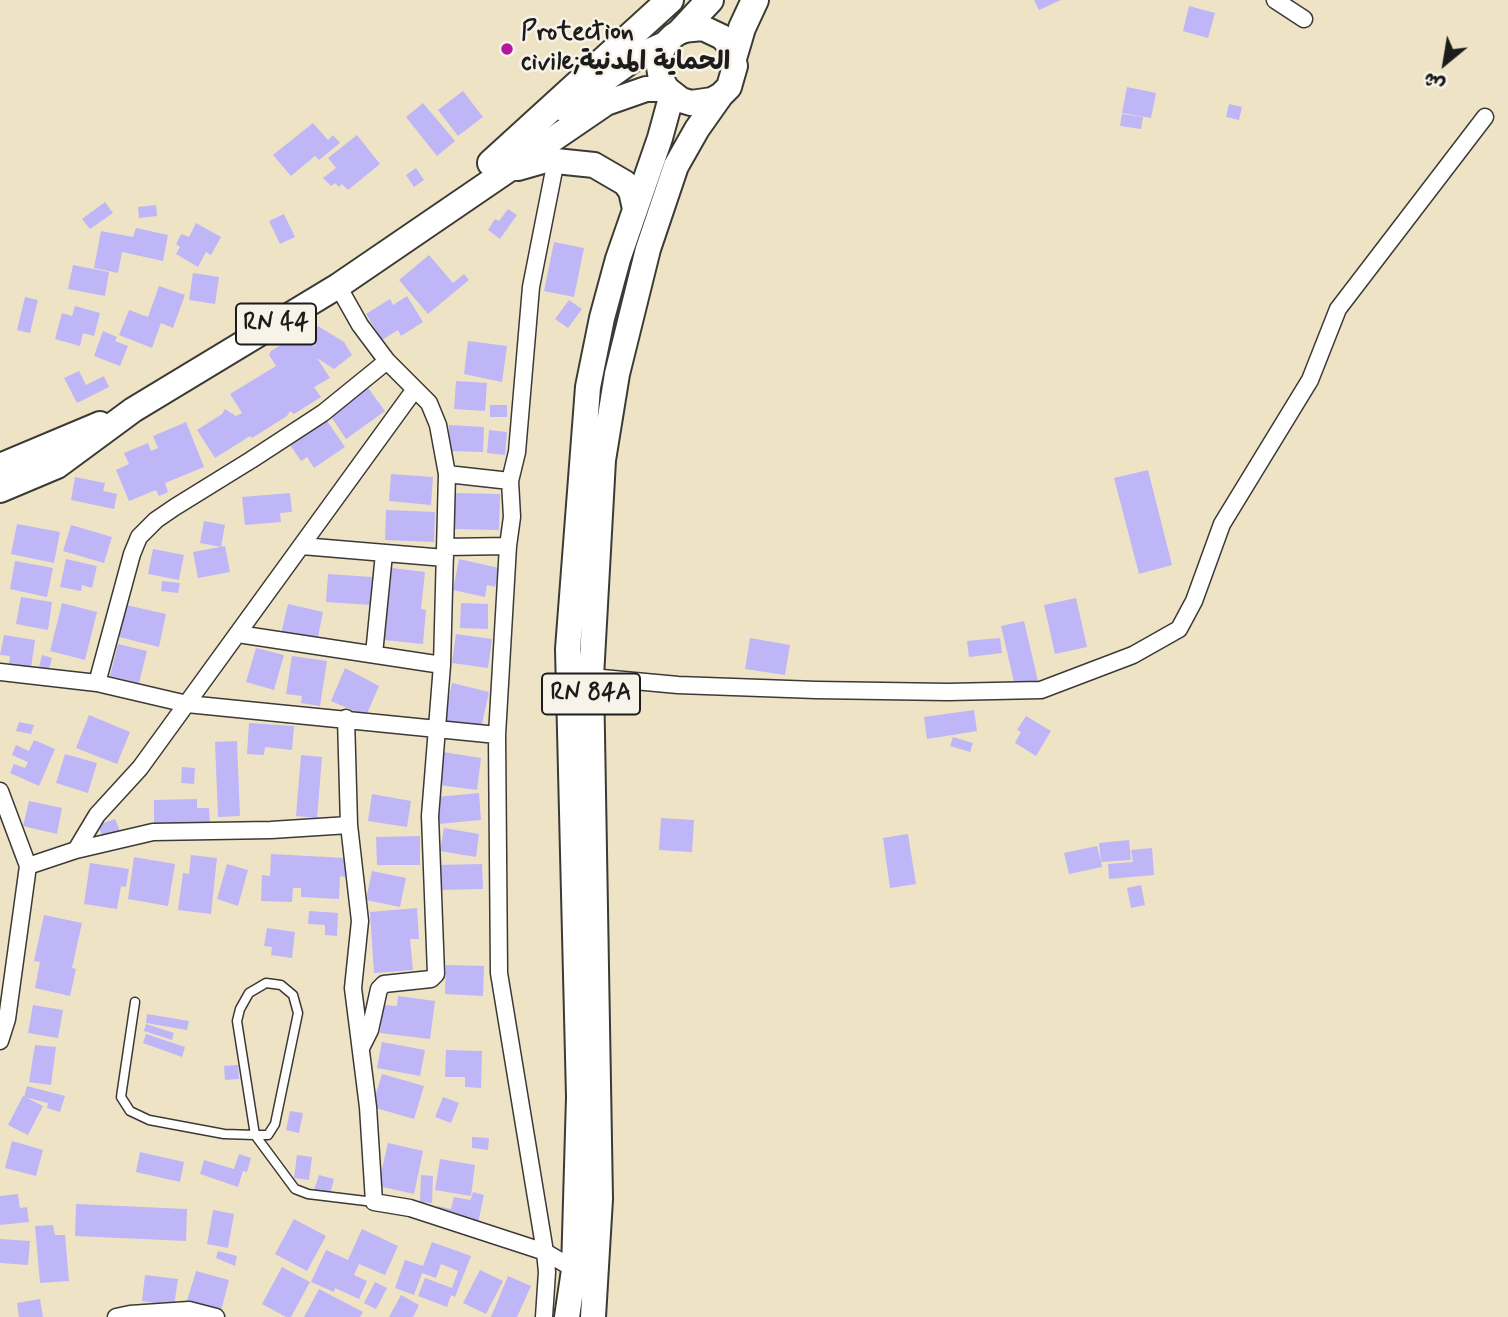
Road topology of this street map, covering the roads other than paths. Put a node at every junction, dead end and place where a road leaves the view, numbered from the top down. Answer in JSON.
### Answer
{"nodes":[{"id":1,"x":670,"y":0,"type":"edge"},
{"id":2,"x":710,"y":0,"type":"edge"},
{"id":3,"x":755,"y":0,"type":"edge"},
{"id":4,"x":1275,"y":0,"type":"edge"},
{"id":5,"x":1304,"y":19,"type":"dead end"},
{"id":6,"x":674,"y":37,"type":"junction"},
{"id":7,"x":734,"y":55,"type":"junction"},
{"id":8,"x":670,"y":92,"type":"junction"},
{"id":9,"x":721,"y":95,"type":"junction"},
{"id":10,"x":1485,"y":117,"type":"dead end"},
{"id":11,"x":556,"y":160,"type":"junction"},
{"id":12,"x":496,"y":168,"type":"junction"},
{"id":13,"x":635,"y":209,"type":"junction"},
{"id":14,"x":338,"y":286,"type":"junction"},
{"id":15,"x":387,"y":361,"type":"junction"},
{"id":16,"x":415,"y":389,"type":"junction"},
{"id":17,"x":133,"y":410,"type":"junction"},
{"id":18,"x":0,"y":466,"type":"edge"},
{"id":19,"x":447,"y":474,"type":"junction"},
{"id":20,"x":510,"y":481,"type":"junction"},
{"id":21,"x":0,"y":490,"type":"edge"},
{"id":22,"x":302,"y":546,"type":"junction"},
{"id":23,"x":508,"y":546,"type":"junction"},
{"id":24,"x":445,"y":552,"type":"junction"},
{"id":25,"x":384,"y":554,"type":"junction"},
{"id":26,"x":238,"y":634,"type":"junction"},
{"id":27,"x":374,"y":654,"type":"junction"},
{"id":28,"x":442,"y":665,"type":"junction"},
{"id":29,"x":0,"y":672,"type":"edge"},
{"id":30,"x":591,"y":677,"type":"junction"},
{"id":31,"x":97,"y":683,"type":"junction"},
{"id":32,"x":187,"y":704,"type":"junction"},
{"id":33,"x":346,"y":718,"type":"junction"},
{"id":34,"x":437,"y":728,"type":"junction"},
{"id":35,"x":497,"y":735,"type":"junction"},
{"id":36,"x":0,"y":791,"type":"edge"},
{"id":37,"x":349,"y":825,"type":"junction"},
{"id":38,"x":76,"y":850,"type":"junction"},
{"id":39,"x":28,"y":866,"type":"junction"},
{"id":40,"x":135,"y":1002,"type":"dead end"},
{"id":41,"x":0,"y":1041,"type":"edge"},
{"id":42,"x":361,"y":1048,"type":"junction"},
{"id":43,"x":255,"y":1135,"type":"junction"},
{"id":44,"x":374,"y":1202,"type":"junction"},
{"id":45,"x":545,"y":1252,"type":"junction"},
{"id":46,"x":585,"y":1275,"type":"junction"},
{"id":47,"x":188,"y":1314,"type":"edge"},
{"id":48,"x":116,"y":1317,"type":"edge"},
{"id":49,"x":216,"y":1317,"type":"edge"},
{"id":50,"x":544,"y":1317,"type":"edge"},
{"id":51,"x":567,"y":1317,"type":"edge"},
{"id":52,"x":593,"y":1317,"type":"edge"}],
"edges":[{"from":1,"to":12,"type":"highway"},
{"from":2,"to":6,"type":"highway","number":"RN 44"},
{"from":3,"to":7,"type":"highway"},
{"from":4,"to":5,"type":"street"},
{"from":6,"to":7,"type":"main road"},
{"from":6,"to":8,"type":"main road"},
{"from":6,"to":12,"type":"main road","number":"RN 44"},
{"from":7,"to":9,"type":"main road"},
{"from":8,"to":9,"type":"main road"},
{"from":8,"to":12,"type":"main road","number":"RN 44"},
{"from":8,"to":13,"type":"main road","number":"RN 84A"},
{"from":9,"to":30,"type":"main road","number":"RN 84A"},
{"from":10,"to":30,"type":"street"},
{"from":11,"to":12,"type":"main road"},
{"from":11,"to":13,"type":"main road"},
{"from":11,"to":20,"type":"street"},
{"from":12,"to":14,"type":"main road","number":"RN 44"},
{"from":13,"to":46,"type":"main road","number":"RN 84A"},
{"from":14,"to":15,"type":"street"},
{"from":14,"to":17,"type":"main road","number":"RN 44"},
{"from":15,"to":16,"type":"street"},
{"from":15,"to":31,"type":"street"},
{"from":16,"to":19,"type":"street"},
{"from":16,"to":22,"type":"street"},
{"from":17,"to":18,"type":"main road","number":"RN 44"},
{"from":17,"to":21,"type":"main road","number":"RN 44"},
{"from":19,"to":20,"type":"street"},
{"from":19,"to":24,"type":"street"},
{"from":20,"to":23,"type":"street"},
{"from":22,"to":25,"type":"street"},
{"from":22,"to":26,"type":"street"},
{"from":23,"to":24,"type":"street"},
{"from":23,"to":35,"type":"street"},
{"from":24,"to":25,"type":"street"},
{"from":24,"to":28,"type":"street"},
{"from":25,"to":27,"type":"street"},
{"from":26,"to":27,"type":"street"},
{"from":26,"to":32,"type":"street"},
{"from":27,"to":28,"type":"street"},
{"from":28,"to":34,"type":"street"},
{"from":29,"to":31,"type":"street"},
{"from":30,"to":46,"type":"main road","number":"RN 84A"},
{"from":31,"to":32,"type":"street"},
{"from":32,"to":33,"type":"street"},
{"from":32,"to":38,"type":"street"},
{"from":33,"to":34,"type":"street"},
{"from":33,"to":37,"type":"street"},
{"from":34,"to":35,"type":"street"},
{"from":34,"to":42,"type":"street"},
{"from":35,"to":45,"type":"street"},
{"from":36,"to":39,"type":"street"},
{"from":37,"to":38,"type":"street"},
{"from":37,"to":42,"type":"street"},
{"from":38,"to":39,"type":"street"},
{"from":39,"to":41,"type":"street"},
{"from":40,"to":43,"type":"lane"},
{"from":42,"to":44,"type":"street"},
{"from":43,"to":43,"type":"lane"},
{"from":43,"to":44,"type":"lane"},
{"from":44,"to":45,"type":"street"},
{"from":45,"to":46,"type":"street"},
{"from":45,"to":50,"type":"street"},
{"from":46,"to":51,"type":"main road","number":"RN 84A"},
{"from":46,"to":52,"type":"main road","number":"RN 84A"},
{"from":47,"to":48,"type":"street"},
{"from":47,"to":49,"type":"street"}]}
